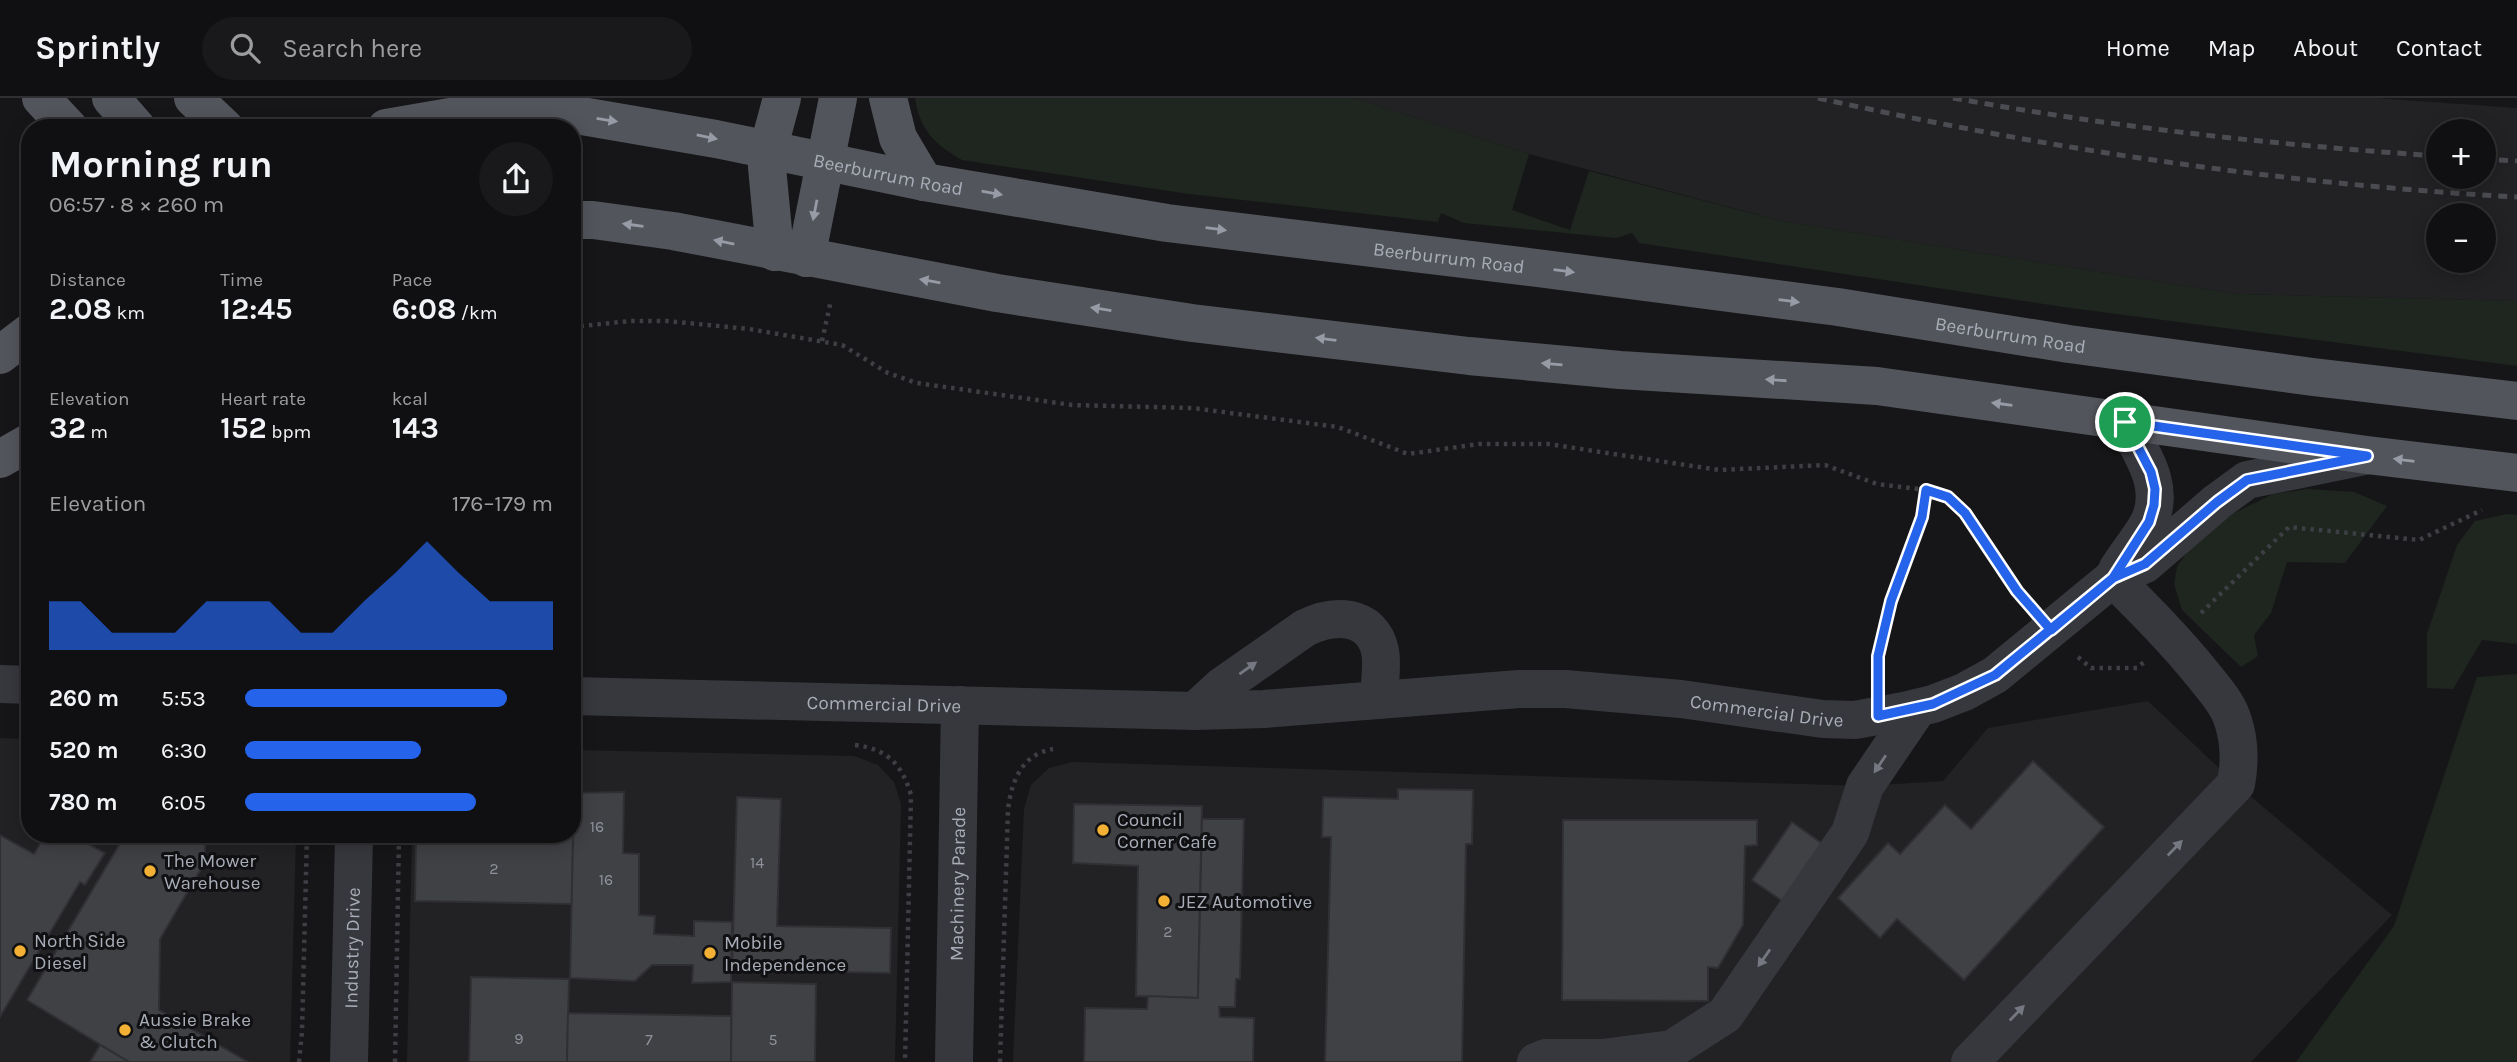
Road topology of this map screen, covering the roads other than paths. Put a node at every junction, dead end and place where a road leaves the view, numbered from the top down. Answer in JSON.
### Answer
{"nodes":[{"id":1,"x":41,"y":98,"type":"edge"},
{"id":2,"x":111,"y":98,"type":"edge"},
{"id":3,"x":193,"y":98,"type":"edge"},
{"id":4,"x":782,"y":98,"type":"edge"},
{"id":5,"x":838,"y":98,"type":"edge"},
{"id":6,"x":888,"y":98,"type":"edge"},
{"id":7,"x":528,"y":105,"type":"edge"},
{"id":8,"x":61,"y":119,"type":"edge"},
{"id":9,"x":129,"y":119,"type":"edge"},
{"id":10,"x":215,"y":119,"type":"edge"},
{"id":11,"x":438,"y":119,"type":"edge"},
{"id":12,"x":768,"y":149,"type":"junction"},
{"id":13,"x":825,"y":163,"type":"junction"},
{"id":14,"x":924,"y":182,"type":"junction"},
{"id":15,"x":581,"y":221,"type":"edge"},
{"id":16,"x":791,"y":255,"type":"junction"},
{"id":17,"x":21,"y":339,"type":"edge"},
{"id":18,"x":0,"y":355,"type":"edge"},
{"id":19,"x":2517,"y":401,"type":"edge"},
{"id":20,"x":2125,"y":422,"type":"junction"},
{"id":21,"x":21,"y":447,"type":"edge"},
{"id":22,"x":2367,"y":456,"type":"junction"},
{"id":23,"x":0,"y":459,"type":"edge"},
{"id":24,"x":2517,"y":473,"type":"edge"},
{"id":25,"x":2113,"y":578,"type":"junction"},
{"id":26,"x":0,"y":684,"type":"edge"},
{"id":27,"x":21,"y":685,"type":"edge"},
{"id":28,"x":581,"y":696,"type":"edge"},
{"id":29,"x":1379,"y":700,"type":"junction"},
{"id":30,"x":960,"y":705,"type":"junction"},
{"id":31,"x":1919,"y":708,"type":"junction"},
{"id":32,"x":1195,"y":711,"type":"junction"},
{"id":33,"x":354,"y":843,"type":"edge"},
{"id":34,"x":349,"y":1062,"type":"edge"},
{"id":35,"x":954,"y":1062,"type":"edge"},
{"id":36,"x":1536,"y":1062,"type":"edge"},
{"id":37,"x":1970,"y":1062,"type":"edge"}],
"edges":[{"from":1,"to":8,"type":"main road"},
{"from":2,"to":9,"type":"main road"},
{"from":3,"to":10,"type":"main road"},
{"from":4,"to":12,"type":"main road"},
{"from":5,"to":13,"type":"main road"},
{"from":6,"to":14,"type":"main road"},
{"from":7,"to":11,"type":"main road","name":"Beerburrum Road"},
{"from":7,"to":12,"type":"main road","name":"Beerburrum Road","one_way":true},
{"from":12,"to":13,"type":"main road","name":"Beerburrum Road"},
{"from":12,"to":16,"type":"main road"},
{"from":13,"to":14,"type":"main road","name":"Beerburrum Road"},
{"from":13,"to":16,"type":"main road","one_way":true},
{"from":14,"to":19,"type":"main road","name":"Beerburrum Road","one_way":true},
{"from":16,"to":15,"type":"main road","one_way":true},
{"from":20,"to":16,"type":"main road","one_way":true},
{"from":17,"to":18,"type":"main road"},
{"from":20,"to":22,"type":"main road"},
{"from":20,"to":25,"type":"street","name":"Commercial Drive"},
{"from":21,"to":23,"type":"main road"},
{"from":24,"to":22,"type":"main road","one_way":true},
{"from":22,"to":25,"type":"street","name":"Commercial Drive"},
{"from":25,"to":31,"type":"street","name":"Commercial Drive"},
{"from":37,"to":25,"type":"street","one_way":true},
{"from":26,"to":27,"type":"street"},
{"from":28,"to":30,"type":"street","name":"Commercial Drive"},
{"from":29,"to":31,"type":"street","name":"Commercial Drive"},
{"from":29,"to":32,"type":"street","name":"Commercial Drive"},
{"from":32,"to":29,"type":"street","one_way":true},
{"from":30,"to":32,"type":"street","name":"Commercial Drive"},
{"from":30,"to":35,"type":"street","name":"Machinery Parade"},
{"from":31,"to":36,"type":"street","one_way":true},
{"from":33,"to":34,"type":"street","name":"Industry Drive"}]}
